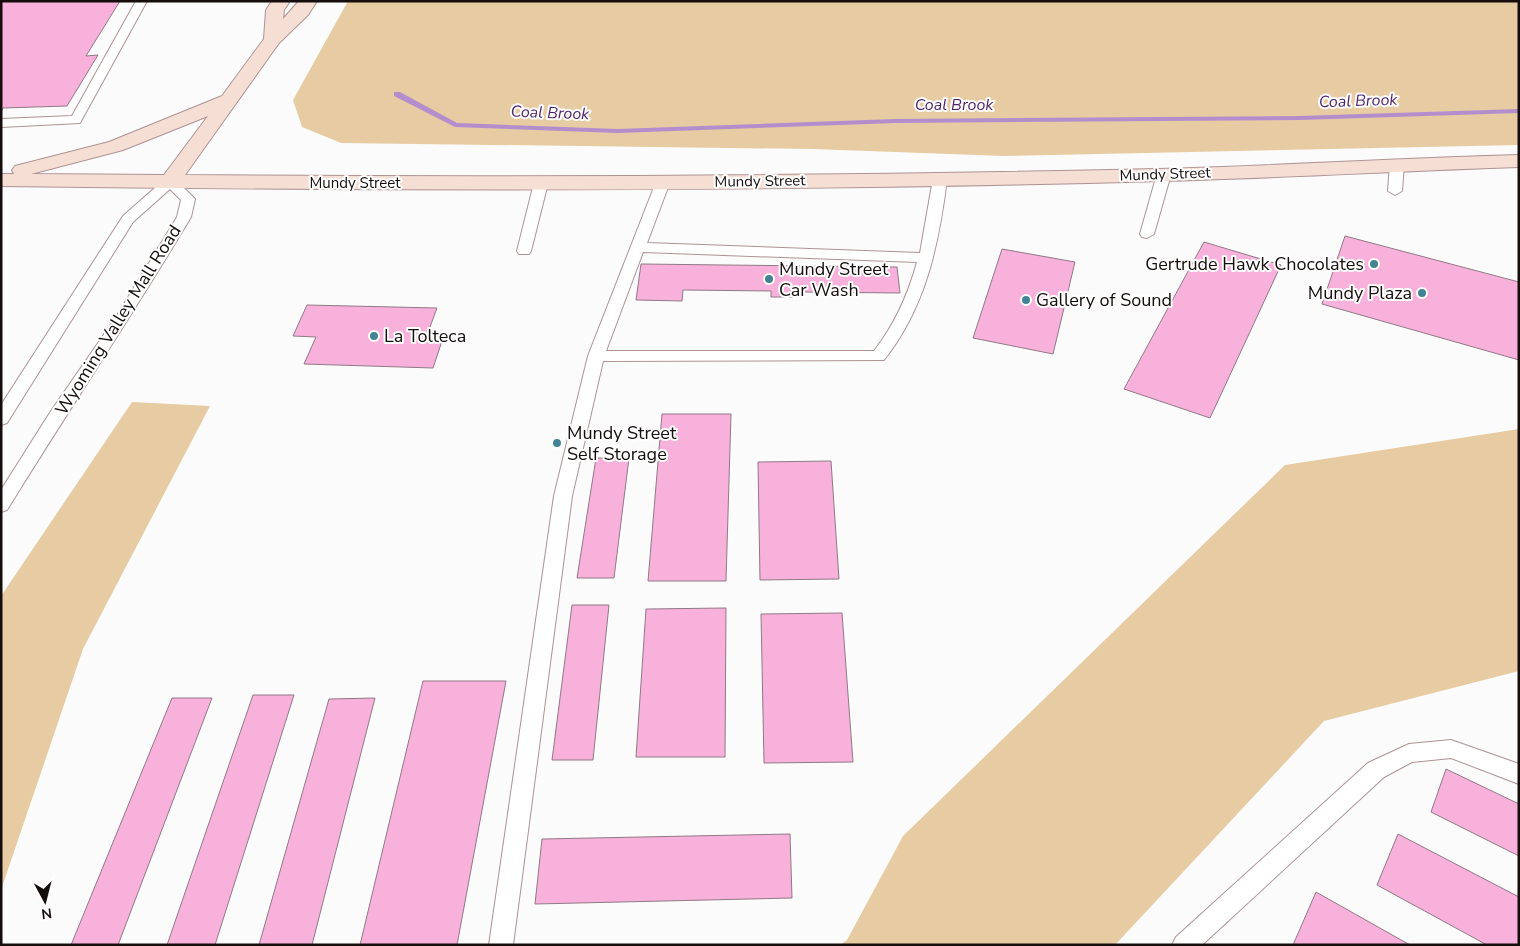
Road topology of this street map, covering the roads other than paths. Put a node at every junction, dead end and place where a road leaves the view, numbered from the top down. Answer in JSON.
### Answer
{"nodes":[{"id":1,"x":142,"y":1,"type":"edge"},
{"id":2,"x":281,"y":1,"type":"edge"},
{"id":3,"x":308,"y":1,"type":"edge"},
{"id":4,"x":273,"y":39,"type":"junction"},
{"id":5,"x":229,"y":100,"type":"junction"},
{"id":6,"x":1,"y":123,"type":"edge"},
{"id":7,"x":1519,"y":161,"type":"edge"},
{"id":8,"x":1397,"y":164,"type":"junction"},
{"id":9,"x":1164,"y":174,"type":"junction"},
{"id":10,"x":1,"y":176,"type":"edge"},
{"id":11,"x":940,"y":179,"type":"junction"},
{"id":12,"x":1,"y":180,"type":"edge"},
{"id":13,"x":170,"y":182,"type":"junction"},
{"id":14,"x":662,"y":182,"type":"junction"},
{"id":15,"x":541,"y":183,"type":"junction"},
{"id":16,"x":1395,"y":192,"type":"dead end"},
{"id":17,"x":1148,"y":234,"type":"dead end"},
{"id":18,"x":638,"y":247,"type":"junction"},
{"id":19,"x":524,"y":251,"type":"dead end"},
{"id":20,"x":925,"y":258,"type":"junction"},
{"id":21,"x":596,"y":356,"type":"junction"},
{"id":22,"x":1,"y":419,"type":"edge"},
{"id":23,"x":1,"y":505,"type":"edge"},
{"id":24,"x":1519,"y":774,"type":"edge"},
{"id":25,"x":501,"y":945,"type":"edge"},
{"id":26,"x":1184,"y":945,"type":"edge"}],
"edges":[{"from":1,"to":6,"type":"lane"},
{"from":2,"to":4,"type":"main road"},
{"from":3,"to":4,"type":"main road"},
{"from":4,"to":5,"type":"main road"},
{"from":5,"to":10,"type":"main road"},
{"from":5,"to":13,"type":"main road"},
{"from":7,"to":8,"type":"main road","name":"Mundy Street"},
{"from":8,"to":9,"type":"main road","name":"Mundy Street"},
{"from":8,"to":16,"type":"lane"},
{"from":9,"to":11,"type":"main road","name":"Mundy Street"},
{"from":9,"to":17,"type":"lane"},
{"from":11,"to":14,"type":"main road","name":"Mundy Street"},
{"from":11,"to":20,"type":"lane"},
{"from":12,"to":13,"type":"main road","name":"Mundy Street"},
{"from":13,"to":15,"type":"main road","name":"Mundy Street"},
{"from":13,"to":22,"type":"lane","name":"Wyoming Valley Mall Road"},
{"from":13,"to":23,"type":"lane","name":"Wyoming Valley Mall Road"},
{"from":14,"to":15,"type":"main road","name":"Mundy Street"},
{"from":14,"to":18,"type":"lane"},
{"from":15,"to":19,"type":"lane"},
{"from":18,"to":20,"type":"lane"},
{"from":18,"to":21,"type":"lane"},
{"from":20,"to":21,"type":"lane"},
{"from":21,"to":25,"type":"lane"},
{"from":24,"to":26,"type":"lane"}]}
